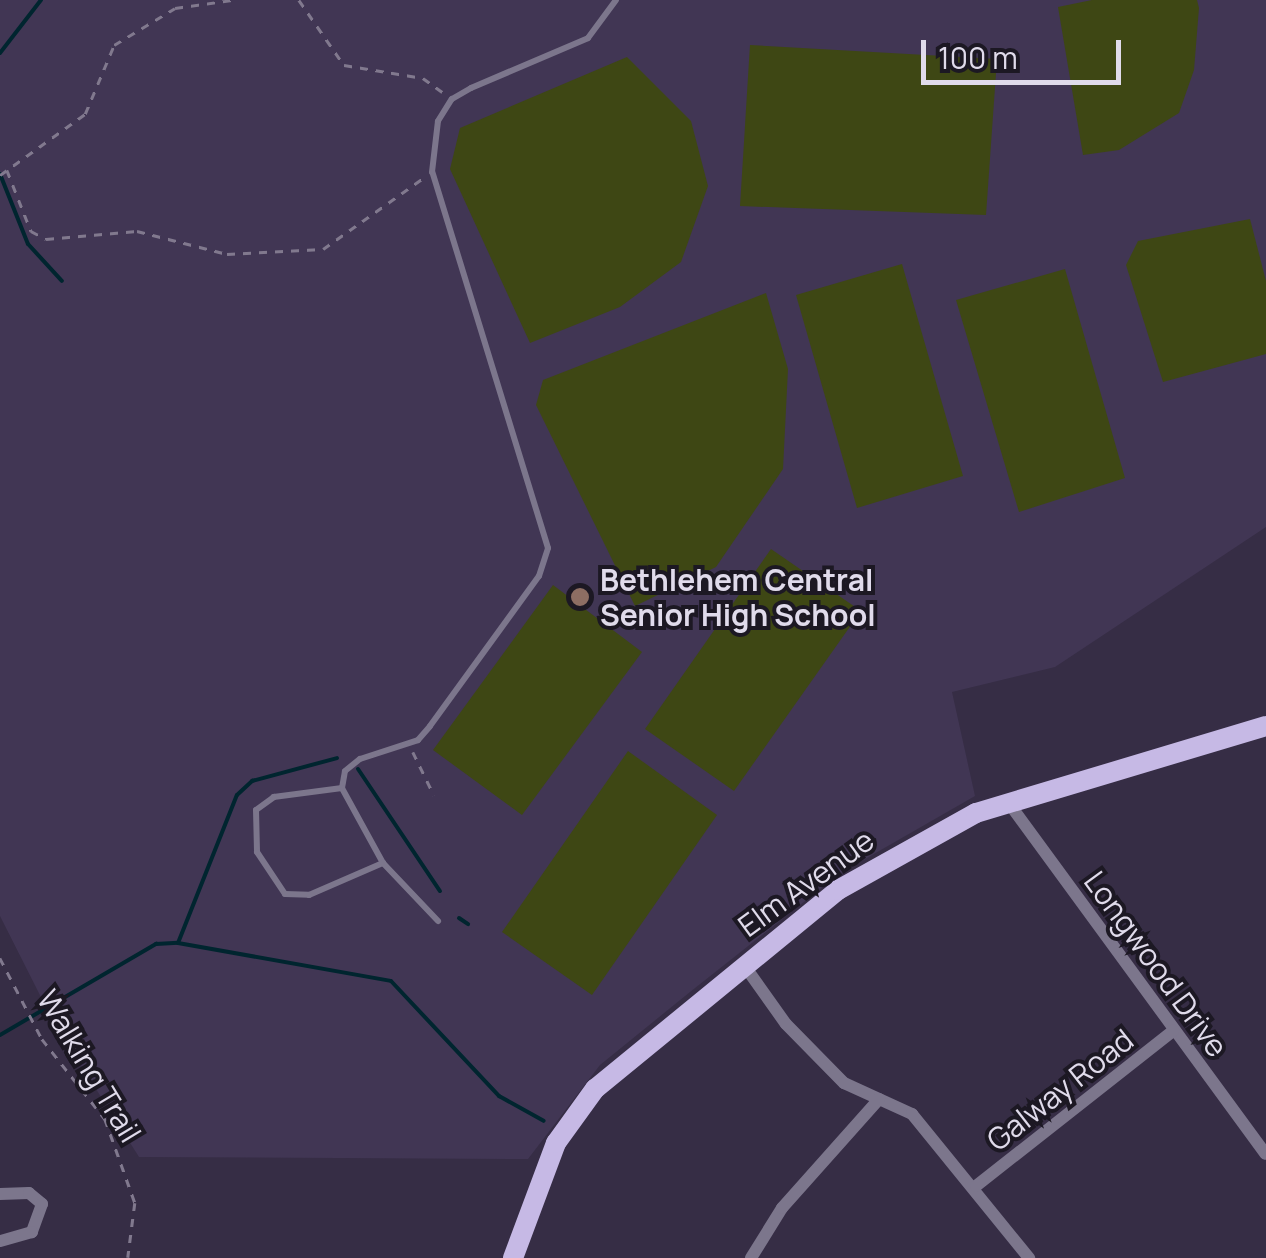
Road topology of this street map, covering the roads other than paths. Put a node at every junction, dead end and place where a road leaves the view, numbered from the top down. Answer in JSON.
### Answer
{"nodes":[{"id":1,"x":616,"y":0,"type":"edge"},
{"id":2,"x":1266,"y":726,"type":"edge"},
{"id":3,"x":342,"y":788,"type":"junction"},
{"id":4,"x":1008,"y":802,"type":"junction"},
{"id":5,"x":383,"y":863,"type":"junction"},
{"id":6,"x":438,"y":921,"type":"dead end"},
{"id":7,"x":744,"y":965,"type":"junction"},
{"id":8,"x":1173,"y":1032,"type":"junction"},
{"id":9,"x":879,"y":1100,"type":"junction"},
{"id":10,"x":1266,"y":1154,"type":"edge"},
{"id":11,"x":976,"y":1186,"type":"junction"},
{"id":12,"x":0,"y":1194,"type":"edge"},
{"id":13,"x":0,"y":1241,"type":"edge"},
{"id":14,"x":513,"y":1258,"type":"edge"},
{"id":15,"x":752,"y":1258,"type":"edge"},
{"id":16,"x":1029,"y":1258,"type":"edge"}],
"edges":[{"from":1,"to":3,"type":"lane"},
{"from":2,"to":4,"type":"main road","name":"Elm Avenue"},
{"from":3,"to":5,"type":"lane"},
{"from":3,"to":5,"type":"lane"},
{"from":4,"to":7,"type":"main road","name":"Elm Avenue"},
{"from":4,"to":8,"type":"street","name":"Longwood Drive"},
{"from":5,"to":6,"type":"lane"},
{"from":7,"to":9,"type":"street"},
{"from":7,"to":14,"type":"main road","name":"Elm Avenue"},
{"from":8,"to":10,"type":"street","name":"Longwood Drive"},
{"from":8,"to":11,"type":"street","name":"Galway Road"},
{"from":9,"to":11,"type":"street"},
{"from":9,"to":15,"type":"street"},
{"from":11,"to":16,"type":"street"},
{"from":12,"to":13,"type":"street"}]}
